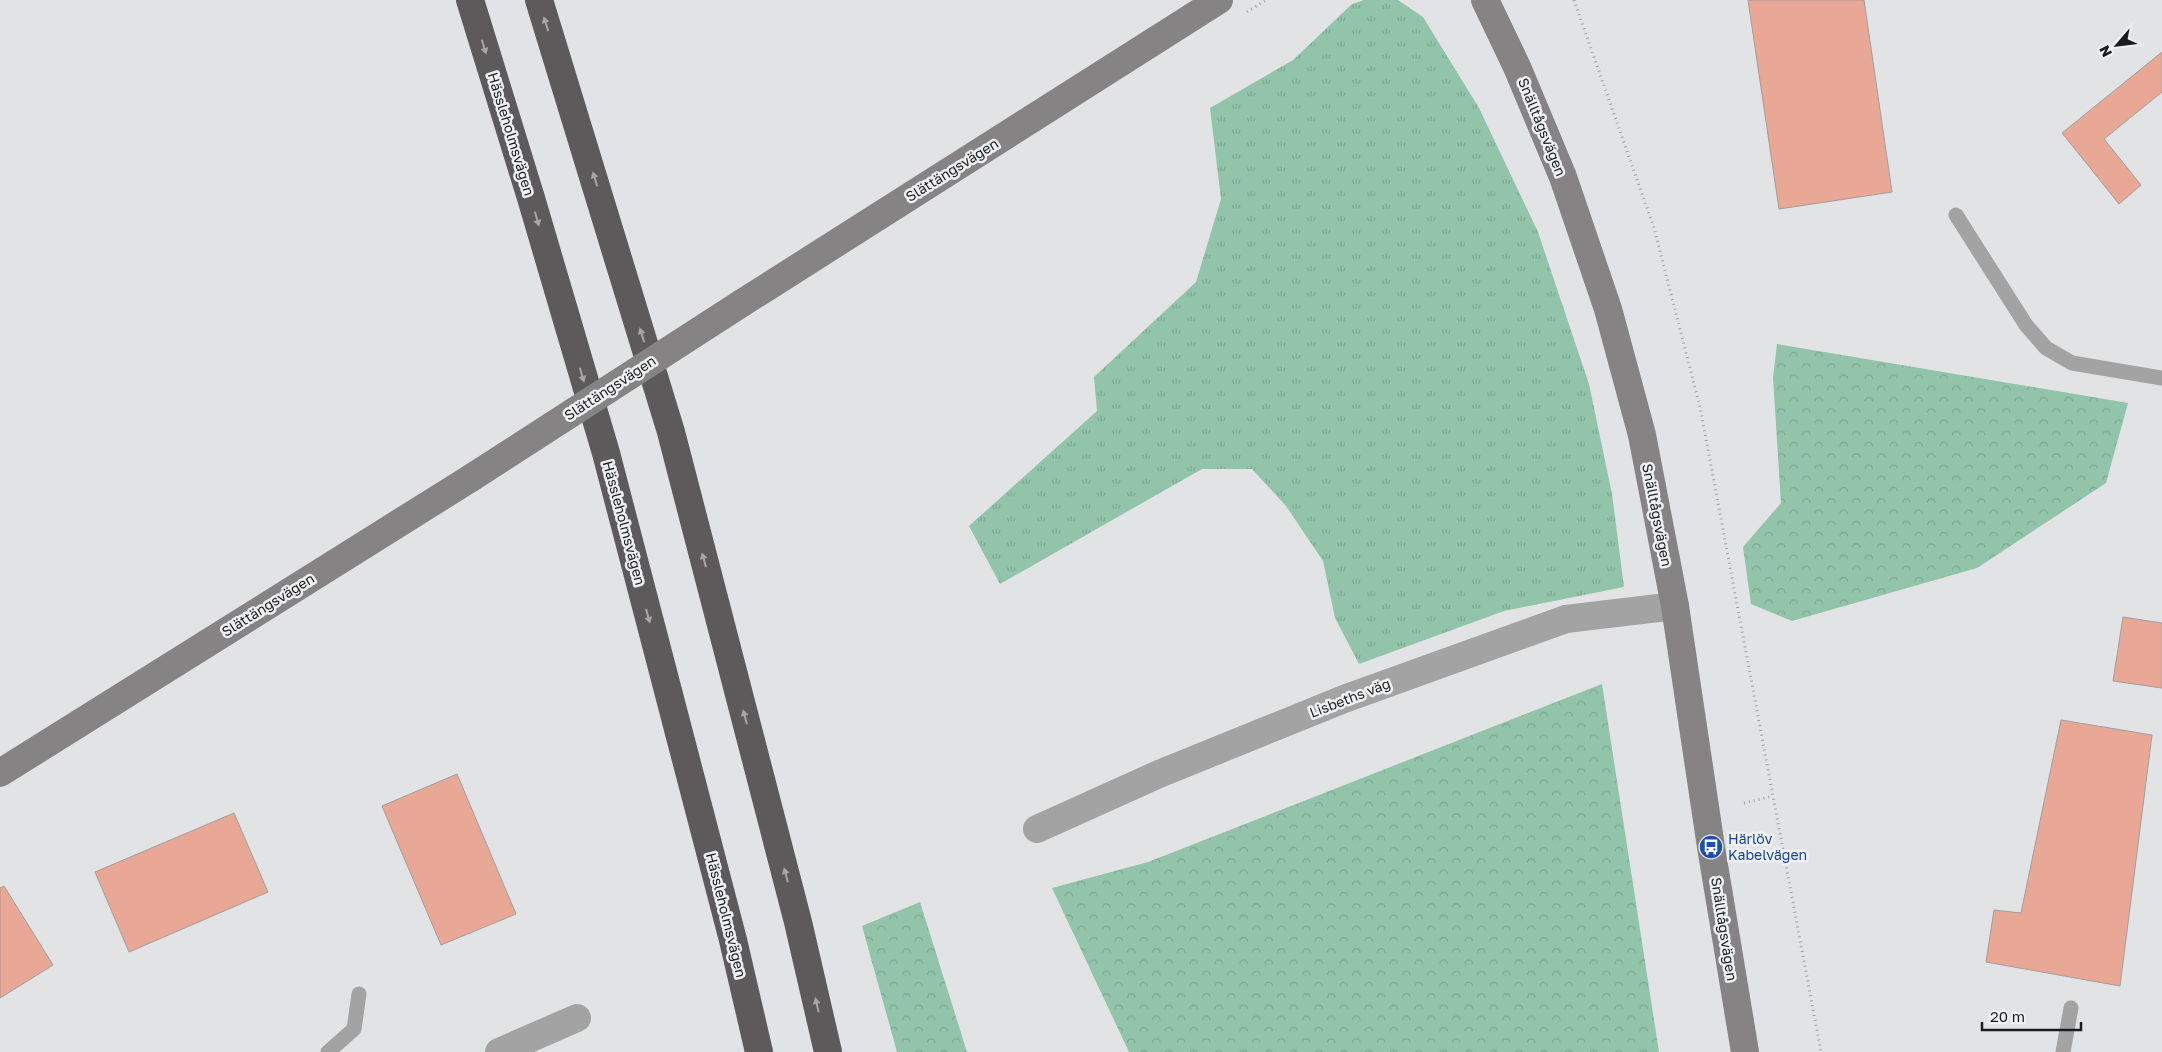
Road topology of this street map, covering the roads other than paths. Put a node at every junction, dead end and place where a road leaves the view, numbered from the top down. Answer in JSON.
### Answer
{"nodes":[{"id":1,"x":470,"y":0,"type":"edge"},
{"id":2,"x":539,"y":0,"type":"edge"},
{"id":3,"x":1219,"y":0,"type":"edge"},
{"id":4,"x":1485,"y":0,"type":"edge"},
{"id":5,"x":1956,"y":215,"type":"dead end"},
{"id":6,"x":2162,"y":378,"type":"edge"},
{"id":7,"x":1674,"y":606,"type":"junction"},
{"id":8,"x":0,"y":773,"type":"edge"},
{"id":9,"x":1037,"y":829,"type":"dead end"},
{"id":10,"x":359,"y":994,"type":"dead end"},
{"id":11,"x":2071,"y":1008,"type":"dead end"},
{"id":12,"x":577,"y":1018,"type":"dead end"},
{"id":13,"x":328,"y":1052,"type":"edge"},
{"id":14,"x":498,"y":1052,"type":"edge"},
{"id":15,"x":759,"y":1052,"type":"edge"},
{"id":16,"x":828,"y":1052,"type":"edge"},
{"id":17,"x":1745,"y":1052,"type":"edge"},
{"id":18,"x":2064,"y":1052,"type":"edge"}],
"edges":[{"from":1,"to":15,"type":"highway","name":"Hässleholmsvägen","one_way":true},
{"from":16,"to":2,"type":"highway","one_way":true},
{"from":3,"to":8,"type":"street","name":"Slättängsvägen","bridge":true},
{"from":4,"to":7,"type":"street","name":"Snälltågsvägen"},
{"from":5,"to":6,"type":"lane"},
{"from":7,"to":9,"type":"street","name":"Lisbeths väg"},
{"from":7,"to":17,"type":"street","name":"Snälltågsvägen"},
{"from":10,"to":13,"type":"lane"},
{"from":11,"to":18,"type":"lane"},
{"from":12,"to":14,"type":"street"}]}
